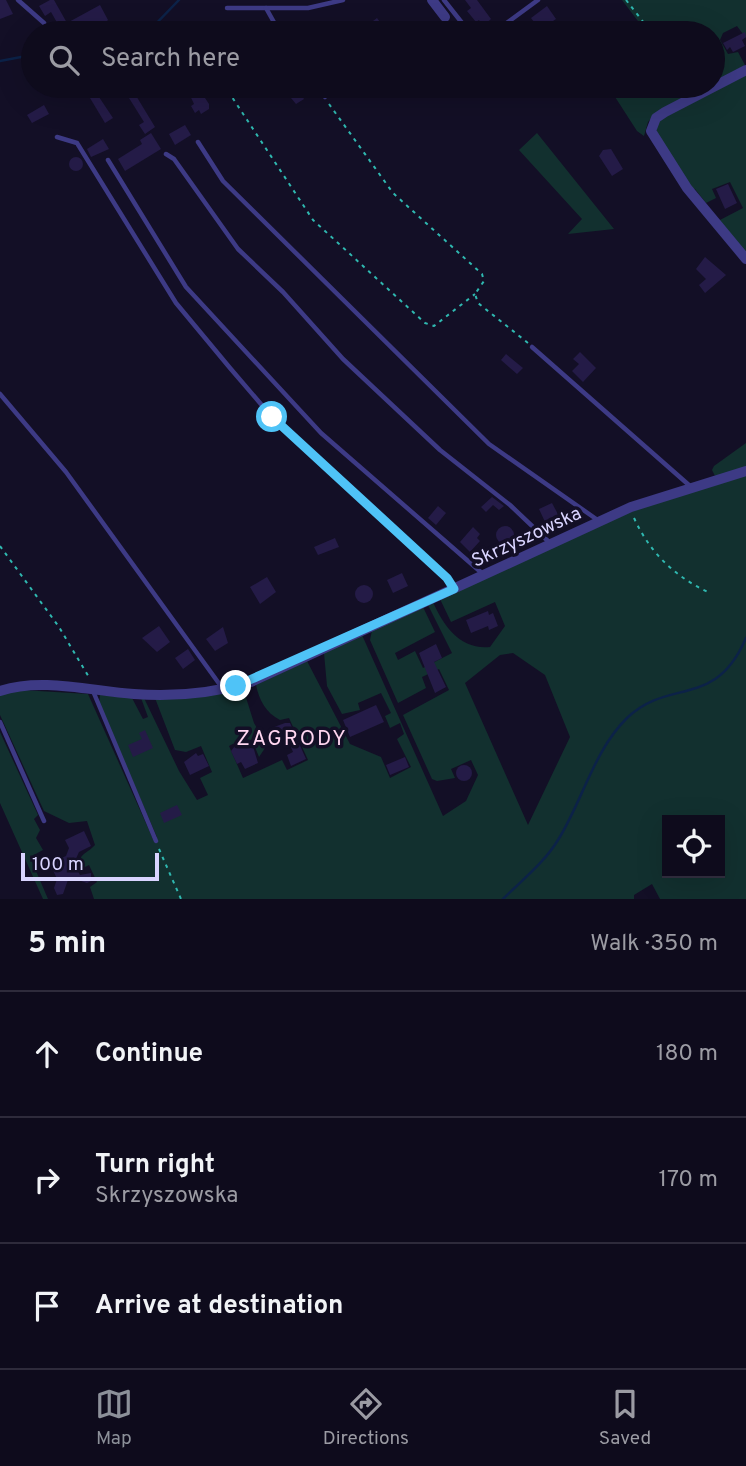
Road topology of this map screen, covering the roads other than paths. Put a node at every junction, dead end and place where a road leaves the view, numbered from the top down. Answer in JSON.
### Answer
{"nodes":[{"id":1,"x":18,"y":0,"type":"edge"},
{"id":2,"x":343,"y":0,"type":"edge"},
{"id":3,"x":432,"y":0,"type":"edge"},
{"id":4,"x":444,"y":0,"type":"edge"},
{"id":5,"x":538,"y":0,"type":"edge"},
{"id":6,"x":226,"y":8,"type":"dead end"},
{"id":7,"x":266,"y":8,"type":"junction"},
{"id":8,"x":445,"y":17,"type":"dead end"},
{"id":9,"x":42,"y":21,"type":"edge"},
{"id":10,"x":273,"y":21,"type":"edge"},
{"id":11,"x":461,"y":21,"type":"edge"},
{"id":12,"x":509,"y":21,"type":"edge"},
{"id":13,"x":746,"y":70,"type":"edge"},
{"id":14,"x":725,"y":81,"type":"edge"},
{"id":15,"x":692,"y":98,"type":"edge"},
{"id":16,"x":57,"y":137,"type":"dead end"},
{"id":17,"x":198,"y":142,"type":"dead end"},
{"id":18,"x":166,"y":154,"type":"dead end"},
{"id":19,"x":108,"y":160,"type":"dead end"},
{"id":20,"x":746,"y":259,"type":"edge"},
{"id":21,"x":532,"y":347,"type":"road end"},
{"id":22,"x":0,"y":394,"type":"edge"},
{"id":23,"x":746,"y":471,"type":"edge"},
{"id":24,"x":691,"y":486,"type":"junction"},
{"id":25,"x":598,"y":521,"type":"junction"},
{"id":26,"x":551,"y":544,"type":"junction"},
{"id":27,"x":484,"y":575,"type":"junction"},
{"id":28,"x":454,"y":589,"type":"junction"},
{"id":29,"x":223,"y":690,"type":"junction"},
{"id":30,"x":0,"y":691,"type":"edge"},
{"id":31,"x":94,"y":691,"type":"junction"},
{"id":32,"x":0,"y":722,"type":"edge"},
{"id":33,"x":44,"y":821,"type":"dead end"},
{"id":34,"x":156,"y":841,"type":"road end"}],
"edges":[{"from":1,"to":9,"type":"lane"},
{"from":2,"to":7,"type":"lane"},
{"from":3,"to":8,"type":"street"},
{"from":4,"to":11,"type":"lane"},
{"from":5,"to":12,"type":"lane"},
{"from":6,"to":7,"type":"lane"},
{"from":7,"to":10,"type":"lane"},
{"from":13,"to":14,"type":"street"},
{"from":15,"to":20,"type":"street"},
{"from":16,"to":28,"type":"lane"},
{"from":17,"to":25,"type":"lane"},
{"from":18,"to":26,"type":"lane"},
{"from":19,"to":27,"type":"lane"},
{"from":21,"to":24,"type":"lane"},
{"from":22,"to":29,"type":"lane"},
{"from":23,"to":24,"type":"street","name":"Skrzyszowska"},
{"from":24,"to":25,"type":"street","name":"Skrzyszowska"},
{"from":25,"to":26,"type":"street","name":"Skrzyszowska"},
{"from":26,"to":27,"type":"street","name":"Skrzyszowska"},
{"from":27,"to":28,"type":"street","name":"Skrzyszowska"},
{"from":28,"to":29,"type":"street","name":"Skrzyszowska"},
{"from":29,"to":31,"type":"street","name":"Skrzyszowska"},
{"from":30,"to":31,"type":"street","name":"Skrzyszowska"},
{"from":31,"to":34,"type":"lane"},
{"from":32,"to":33,"type":"lane"}]}
